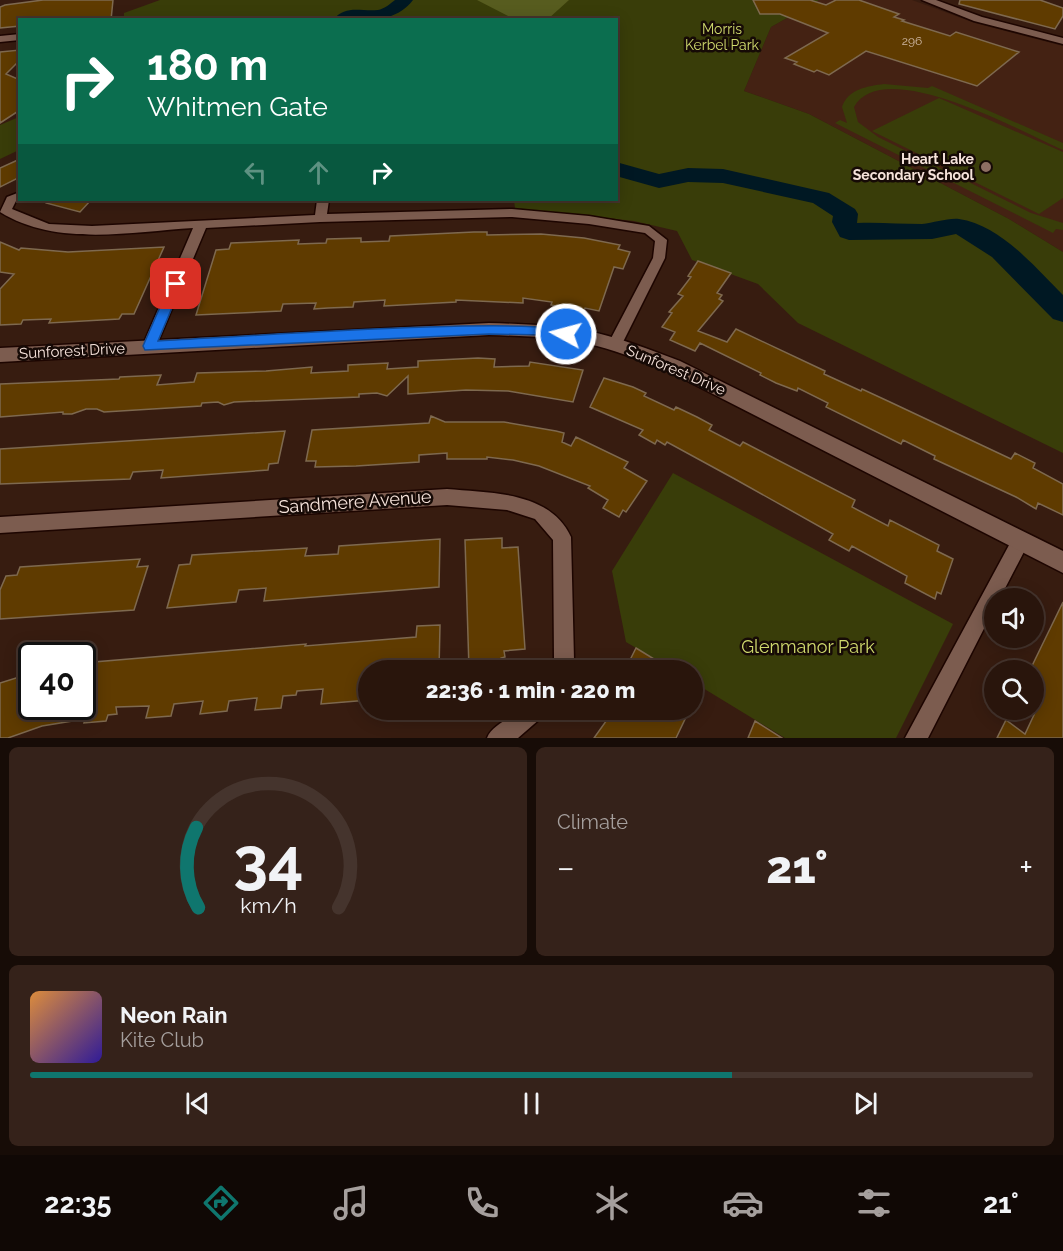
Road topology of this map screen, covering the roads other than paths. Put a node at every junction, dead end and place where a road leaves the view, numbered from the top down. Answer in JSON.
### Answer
{"nodes":[{"id":1,"x":927,"y":0,"type":"edge"},
{"id":2,"x":18,"y":37,"type":"edge"},
{"id":3,"x":0,"y":39,"type":"edge"},
{"id":4,"x":1063,"y":40,"type":"edge"},
{"id":5,"x":18,"y":196,"type":"edge"},
{"id":6,"x":323,"y":201,"type":"edge"},
{"id":7,"x":320,"y":218,"type":"junction"},
{"id":8,"x":201,"y":224,"type":"junction"},
{"id":9,"x":615,"y":344,"type":"junction"},
{"id":10,"x":149,"y":346,"type":"junction"},
{"id":11,"x":0,"y":355,"type":"edge"},
{"id":12,"x":0,"y":525,"type":"edge"},
{"id":13,"x":1021,"y":540,"type":"junction"},
{"id":14,"x":1063,"y":562,"type":"edge"},
{"id":15,"x":564,"y":660,"type":"edge"},
{"id":16,"x":524,"y":720,"type":"edge"},
{"id":17,"x":498,"y":738,"type":"edge"},
{"id":18,"x":916,"y":738,"type":"edge"}],
"edges":[{"from":1,"to":4,"type":"street"},
{"from":2,"to":3,"type":"street"},
{"from":5,"to":8,"type":"street"},
{"from":6,"to":7,"type":"street"},
{"from":7,"to":8,"type":"street"},
{"from":7,"to":9,"type":"street"},
{"from":8,"to":10,"type":"street"},
{"from":9,"to":10,"type":"street","name":"Sunforest Drive"},
{"from":9,"to":13,"type":"street","name":"Sunforest Drive"},
{"from":10,"to":11,"type":"street","name":"Sunforest Drive"},
{"from":12,"to":15,"type":"street","name":"Sandmere Avenue"},
{"from":13,"to":14,"type":"street","name":"Sunforest Drive"},
{"from":13,"to":18,"type":"street"},
{"from":16,"to":17,"type":"street"}]}
